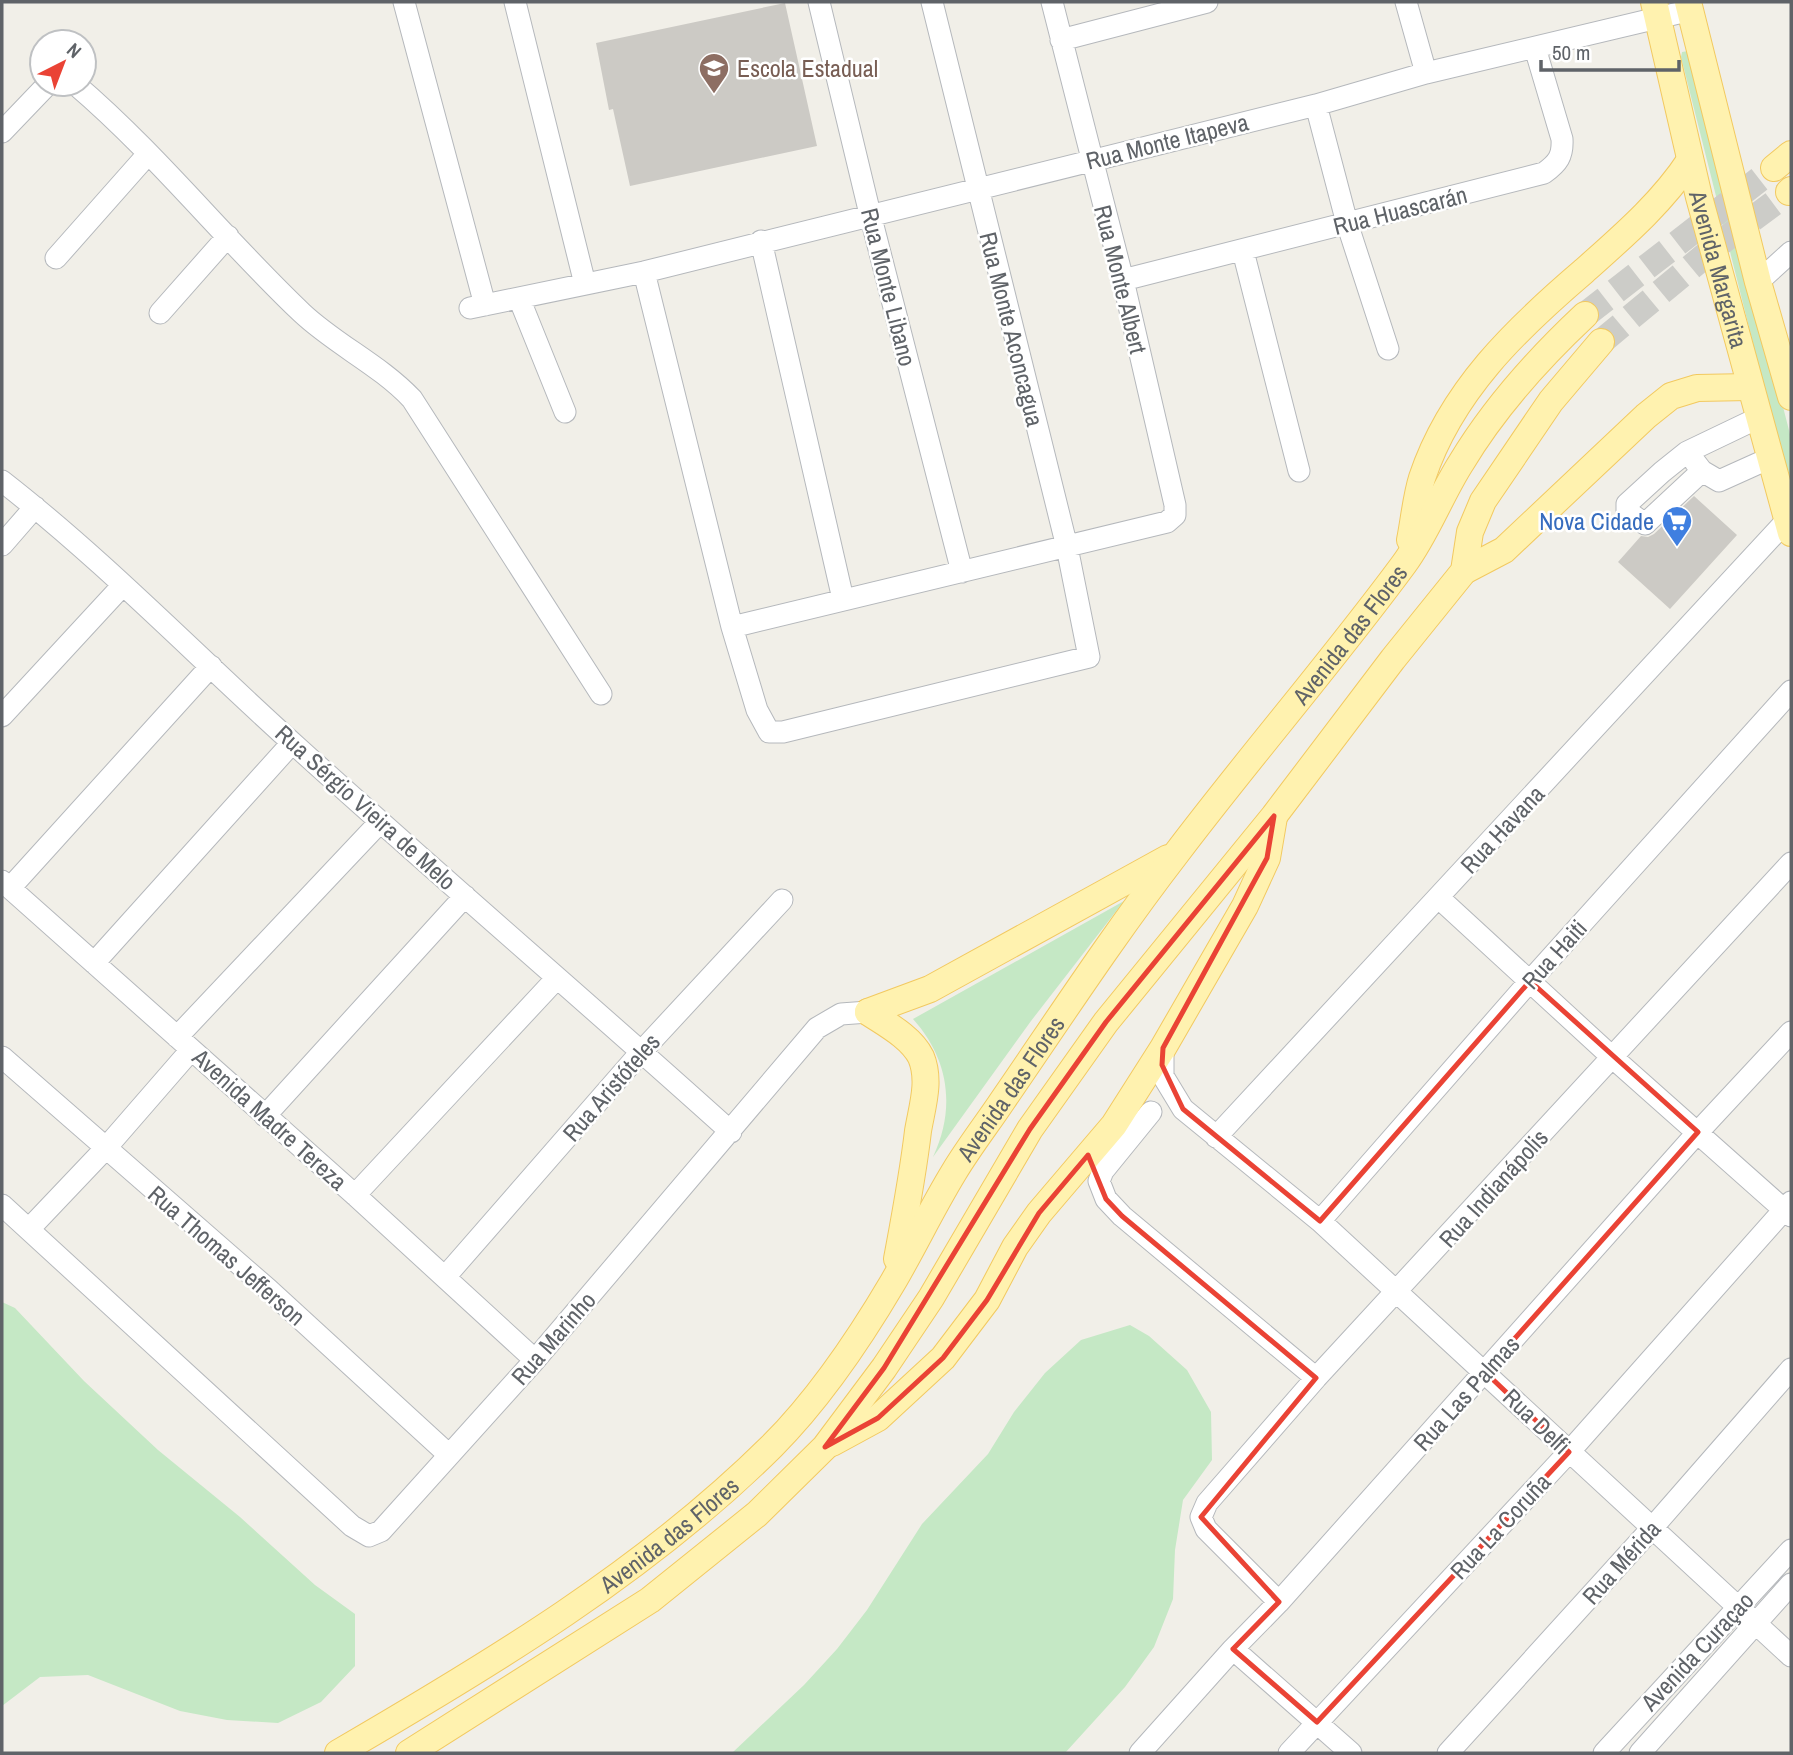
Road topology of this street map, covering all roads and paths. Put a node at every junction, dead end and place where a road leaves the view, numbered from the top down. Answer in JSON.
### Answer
{"nodes":[{"id":1,"x":404,"y":2,"type":"edge"},
{"id":2,"x":515,"y":2,"type":"edge"},
{"id":3,"x":820,"y":2,"type":"edge"},
{"id":4,"x":932,"y":2,"type":"edge"},
{"id":5,"x":1052,"y":2,"type":"edge"},
{"id":6,"x":1207,"y":2,"type":"edge"},
{"id":7,"x":1406,"y":2,"type":"edge"},
{"id":8,"x":1169,"y":6,"type":"edge"},
{"id":9,"x":1690,"y":6,"type":"edge"},
{"id":10,"x":1656,"y":10,"type":"edge"},
{"id":11,"x":1061,"y":40,"type":"junction"},
{"id":12,"x":1535,"y":48,"type":"junction"},
{"id":13,"x":1426,"y":73,"type":"junction"},
{"id":14,"x":35,"y":98,"type":"edge"},
{"id":15,"x":90,"y":98,"type":"edge"},
{"id":16,"x":1316,"y":105,"type":"junction"},
{"id":17,"x":2,"y":132,"type":"edge"},
{"id":18,"x":148,"y":154,"type":"junction"},
{"id":19,"x":1090,"y":160,"type":"junction"},
{"id":20,"x":1690,"y":160,"type":"junction"},
{"id":21,"x":977,"y":190,"type":"junction"},
{"id":22,"x":870,"y":214,"type":"junction"},
{"id":23,"x":1347,"y":223,"type":"junction"},
{"id":24,"x":228,"y":236,"type":"junction"},
{"id":25,"x":761,"y":242,"type":"junction"},
{"id":26,"x":1243,"y":251,"type":"junction"},
{"id":27,"x":1791,"y":252,"type":"edge"},
{"id":28,"x":56,"y":258,"type":"dead end"},
{"id":29,"x":644,"y":272,"type":"junction"},
{"id":30,"x":1123,"y":280,"type":"junction"},
{"id":31,"x":1758,"y":282,"type":"junction"},
{"id":32,"x":585,"y":284,"type":"junction"},
{"id":33,"x":519,"y":298,"type":"junction"},
{"id":34,"x":160,"y":313,"type":"dead end"},
{"id":35,"x":1585,"y":315,"type":"tunnel mouth"},
{"id":36,"x":1601,"y":342,"type":"tunnel mouth"},
{"id":37,"x":1388,"y":349,"type":"dead end"},
{"id":38,"x":1749,"y":387,"type":"junction"},
{"id":39,"x":1791,"y":397,"type":"edge"},
{"id":40,"x":565,"y":412,"type":"dead end"},
{"id":41,"x":1758,"y":418,"type":"junction"},
{"id":42,"x":1687,"y":452,"type":"junction"},
{"id":43,"x":1770,"y":458,"type":"junction"},
{"id":44,"x":1299,"y":471,"type":"dead end"},
{"id":45,"x":1702,"y":471,"type":"junction"},
{"id":46,"x":2,"y":481,"type":"edge"},
{"id":47,"x":35,"y":507,"type":"junction"},
{"id":48,"x":1789,"y":526,"type":"edge"},
{"id":49,"x":2,"y":545,"type":"edge"},
{"id":50,"x":1067,"y":547,"type":"junction"},
{"id":51,"x":1407,"y":561,"type":"junction"},
{"id":52,"x":1464,"y":571,"type":"junction"},
{"id":53,"x":962,"y":572,"type":"junction"},
{"id":54,"x":123,"y":585,"type":"junction"},
{"id":55,"x":843,"y":599,"type":"junction"},
{"id":56,"x":732,"y":627,"type":"junction"},
{"id":57,"x":211,"y":666,"type":"junction"},
{"id":58,"x":1791,"y":691,"type":"edge"},
{"id":59,"x":601,"y":694,"type":"dead end"},
{"id":60,"x":2,"y":716,"type":"edge"},
{"id":61,"x":292,"y":743,"type":"junction"},
{"id":62,"x":1274,"y":816,"type":"junction"},
{"id":63,"x":380,"y":822,"type":"junction"},
{"id":64,"x":1176,"y":853,"type":"junction"},
{"id":65,"x":1791,"y":863,"type":"edge"},
{"id":66,"x":6,"y":884,"type":"edge"},
{"id":67,"x":465,"y":896,"type":"junction"},
{"id":68,"x":1438,"y":898,"type":"junction"},
{"id":69,"x":782,"y":900,"type":"dead end"},
{"id":70,"x":94,"y":962,"type":"junction"},
{"id":71,"x":557,"y":978,"type":"junction"},
{"id":72,"x":1530,"y":981,"type":"junction"},
{"id":73,"x":868,"y":1012,"type":"junction"},
{"id":74,"x":1791,"y":1032,"type":"edge"},
{"id":75,"x":184,"y":1043,"type":"junction"},
{"id":76,"x":1163,"y":1048,"type":"junction"},
{"id":77,"x":642,"y":1051,"type":"junction"},
{"id":78,"x":2,"y":1057,"type":"edge"},
{"id":79,"x":1612,"y":1057,"type":"junction"},
{"id":80,"x":1183,"y":1109,"type":"junction"},
{"id":81,"x":1151,"y":1111,"type":"junction"},
{"id":82,"x":265,"y":1116,"type":"junction"},
{"id":83,"x":1114,"y":1125,"type":"junction"},
{"id":84,"x":731,"y":1132,"type":"junction"},
{"id":85,"x":1698,"y":1132,"type":"junction"},
{"id":86,"x":1216,"y":1137,"type":"junction"},
{"id":87,"x":105,"y":1149,"type":"junction"},
{"id":88,"x":355,"y":1195,"type":"junction"},
{"id":89,"x":2,"y":1205,"type":"edge"},
{"id":90,"x":1789,"y":1209,"type":"edge"},
{"id":91,"x":1320,"y":1221,"type":"junction"},
{"id":92,"x":29,"y":1230,"type":"junction"},
{"id":93,"x":445,"y":1277,"type":"junction"},
{"id":94,"x":892,"y":1284,"type":"junction"},
{"id":95,"x":1398,"y":1292,"type":"junction"},
{"id":96,"x":535,"y":1360,"type":"junction"},
{"id":97,"x":1791,"y":1369,"type":"edge"},
{"id":98,"x":1485,"y":1372,"type":"junction"},
{"id":99,"x":1316,"y":1378,"type":"junction"},
{"id":100,"x":825,"y":1447,"type":"junction"},
{"id":101,"x":1569,"y":1452,"type":"junction"},
{"id":102,"x":449,"y":1455,"type":"junction"},
{"id":103,"x":1653,"y":1527,"type":"junction"},
{"id":104,"x":1791,"y":1550,"type":"edge"},
{"id":105,"x":1791,"y":1584,"type":"edge"},
{"id":106,"x":1279,"y":1602,"type":"junction"},
{"id":107,"x":1738,"y":1606,"type":"junction"},
{"id":108,"x":1756,"y":1623,"type":"junction"},
{"id":109,"x":1233,"y":1649,"type":"junction"},
{"id":110,"x":1791,"y":1656,"type":"edge"},
{"id":111,"x":1317,"y":1722,"type":"junction"},
{"id":112,"x":338,"y":1753,"type":"edge"},
{"id":113,"x":409,"y":1753,"type":"edge"},
{"id":114,"x":1140,"y":1753,"type":"edge"},
{"id":115,"x":1289,"y":1753,"type":"edge"},
{"id":116,"x":1351,"y":1753,"type":"edge"},
{"id":117,"x":1448,"y":1753,"type":"edge"},
{"id":118,"x":1604,"y":1753,"type":"edge"},
{"id":119,"x":1640,"y":1753,"type":"edge"}],
"edges":[{"from":1,"to":33,"type":"street","name":"Rua Monte Itapeva"},
{"from":2,"to":32,"type":"street"},
{"from":3,"to":22,"type":"street","name":"Rua Monte Libano"},
{"from":4,"to":21,"type":"street","name":"Rua Monte Aconcagua"},
{"from":5,"to":11,"type":"street","name":"Rua Monte Albert"},
{"from":6,"to":8,"type":"street"},
{"from":7,"to":13,"type":"street"},
{"from":8,"to":11,"type":"street"},
{"from":9,"to":10,"type":"street","name":"Rua Monte Itapeva"},
{"from":9,"to":31,"type":"main road","name":"Avenida Margarita"},
{"from":10,"to":12,"type":"street","name":"Rua Monte Itapeva"},
{"from":10,"to":20,"type":"main road","name":"Avenida Margarita"},
{"from":11,"to":19,"type":"street","name":"Rua Monte Albert"},
{"from":12,"to":13,"type":"street","name":"Rua Monte Itapeva"},
{"from":12,"to":23,"type":"street","name":"Rua Huascarán"},
{"from":13,"to":16,"type":"street","name":"Rua Monte Itapeva"},
{"from":14,"to":17,"type":"street"},
{"from":15,"to":18,"type":"street"},
{"from":16,"to":19,"type":"street","name":"Rua Monte Itapeva"},
{"from":16,"to":23,"type":"street"},
{"from":18,"to":24,"type":"street"},
{"from":18,"to":28,"type":"street"},
{"from":19,"to":21,"type":"street","name":"Rua Monte Itapeva"},
{"from":19,"to":30,"type":"street","name":"Rua Monte Albert"},
{"from":20,"to":38,"type":"main road","name":"Avenida Margarita"},
{"from":20,"to":51,"type":"main road"},
{"from":21,"to":22,"type":"street","name":"Rua Monte Itapeva"},
{"from":21,"to":50,"type":"street","name":"Rua Monte Aconcagua"},
{"from":22,"to":25,"type":"street","name":"Rua Monte Itapeva"},
{"from":22,"to":53,"type":"street","name":"Rua Monte Libano"},
{"from":23,"to":26,"type":"street","name":"Rua Huascarán"},
{"from":23,"to":37,"type":"street"},
{"from":24,"to":34,"type":"street"},
{"from":24,"to":59,"type":"street"},
{"from":25,"to":29,"type":"street","name":"Rua Monte Itapeva"},
{"from":25,"to":55,"type":"street"},
{"from":26,"to":30,"type":"street","name":"Rua Huascarán"},
{"from":26,"to":44,"type":"street"},
{"from":27,"to":31,"type":"street"},
{"from":29,"to":32,"type":"street","name":"Rua Monte Itapeva"},
{"from":29,"to":56,"type":"street"},
{"from":30,"to":50,"type":"street","name":"Rua Monte Albert"},
{"from":31,"to":39,"type":"main road","name":"Avenida Margarita"},
{"from":32,"to":33,"type":"street","name":"Rua Monte Itapeva"},
{"from":33,"to":40,"type":"street"},
{"from":35,"to":51,"type":"main road","name":"Avenida das Flores"},
{"from":36,"to":52,"type":"main road"},
{"from":38,"to":41,"type":"main road","name":"Avenida Margarita"},
{"from":38,"to":52,"type":"main road"},
{"from":41,"to":42,"type":"street"},
{"from":41,"to":43,"type":"main road","name":"Avenida Margarita"},
{"from":42,"to":45,"type":"street"},
{"from":42,"to":45,"type":"street"},
{"from":43,"to":45,"type":"street"},
{"from":43,"to":48,"type":"main road","name":"Avenida Margarita"},
{"from":46,"to":47,"type":"street","name":"Rua Sérgio Vieira de Melo"},
{"from":47,"to":49,"type":"street"},
{"from":47,"to":54,"type":"street","name":"Rua Sérgio Vieira de Melo"},
{"from":48,"to":68,"type":"street","name":"Rua Havana"},
{"from":50,"to":53,"type":"street"},
{"from":50,"to":56,"type":"street","name":"Rua Monte Aconcagua"},
{"from":51,"to":64,"type":"main road","name":"Avenida das Flores"},
{"from":52,"to":62,"type":"main road","name":"Avenida das Flores"},
{"from":53,"to":55,"type":"street"},
{"from":54,"to":57,"type":"street","name":"Rua Sérgio Vieira de Melo"},
{"from":54,"to":60,"type":"street"},
{"from":55,"to":56,"type":"street"},
{"from":57,"to":61,"type":"street","name":"Rua Sérgio Vieira de Melo"},
{"from":57,"to":66,"type":"street"},
{"from":58,"to":72,"type":"street","name":"Rua Haiti"},
{"from":61,"to":63,"type":"street","name":"Rua Sérgio Vieira de Melo"},
{"from":61,"to":70,"type":"street"},
{"from":62,"to":76,"type":"main road"},
{"from":62,"to":100,"type":"main road","name":"Avenida das Flores"},
{"from":63,"to":67,"type":"street","name":"Rua Sérgio Vieira de Melo"},
{"from":63,"to":75,"type":"street"},
{"from":64,"to":73,"type":"main road"},
{"from":64,"to":94,"type":"main road","name":"Avenida das Flores"},
{"from":65,"to":79,"type":"street","name":"Rua Indianápolis"},
{"from":66,"to":70,"type":"street","name":"Avenida Madre Tereza"},
{"from":67,"to":71,"type":"street","name":"Rua Sérgio Vieira de Melo"},
{"from":67,"to":82,"type":"street"},
{"from":68,"to":72,"type":"street"},
{"from":68,"to":86,"type":"street","name":"Rua Havana"},
{"from":69,"to":77,"type":"street","name":"Rua Aristóteles"},
{"from":70,"to":75,"type":"street","name":"Avenida Madre Tereza"},
{"from":71,"to":77,"type":"street","name":"Rua Sérgio Vieira de Melo"},
{"from":71,"to":88,"type":"street"},
{"from":72,"to":79,"type":"street"},
{"from":72,"to":91,"type":"street","name":"Rua Haiti"},
{"from":73,"to":84,"type":"street"},
{"from":73,"to":94,"type":"main road"},
{"from":74,"to":85,"type":"street","name":"Rua Las Palmas"},
{"from":75,"to":82,"type":"street","name":"Avenida Madre Tereza"},
{"from":75,"to":87,"type":"street"},
{"from":76,"to":80,"type":"street","name":"Rua Delfi"},
{"from":76,"to":83,"type":"main road"},
{"from":77,"to":84,"type":"street","name":"Rua Sérgio Vieira de Melo"},
{"from":77,"to":93,"type":"street","name":"Rua Aristóteles"},
{"from":78,"to":87,"type":"street","name":"Rua Thomas Jefferson"},
{"from":79,"to":85,"type":"street"},
{"from":79,"to":95,"type":"street","name":"Rua Indianápolis"},
{"from":80,"to":81,"type":"street"},
{"from":80,"to":86,"type":"street","name":"Rua Delfi"},
{"from":81,"to":83,"type":"street"},
{"from":81,"to":99,"type":"street"},
{"from":82,"to":88,"type":"street","name":"Avenida Madre Tereza"},
{"from":83,"to":100,"type":"main road"},
{"from":84,"to":96,"type":"street","name":"Rua Marinho"},
{"from":85,"to":90,"type":"street"},
{"from":85,"to":98,"type":"street","name":"Rua Las Palmas"},
{"from":86,"to":91,"type":"street","name":"Rua Delfi"},
{"from":87,"to":92,"type":"street"},
{"from":87,"to":102,"type":"street","name":"Rua Thomas Jefferson"},
{"from":88,"to":93,"type":"street","name":"Avenida Madre Tereza"},
{"from":89,"to":92,"type":"street"},
{"from":90,"to":101,"type":"street","name":"Rua La Coruña"},
{"from":91,"to":95,"type":"street","name":"Rua Delfi"},
{"from":92,"to":102,"type":"street","name":"Rua Marinho"},
{"from":93,"to":96,"type":"street","name":"Avenida Madre Tereza"},
{"from":94,"to":112,"type":"main road","name":"Avenida das Flores"},
{"from":95,"to":98,"type":"street","name":"Rua Delfi"},
{"from":95,"to":99,"type":"street","name":"Rua Indianápolis"},
{"from":96,"to":102,"type":"street","name":"Rua Marinho"},
{"from":97,"to":103,"type":"street","name":"Rua Mérida"},
{"from":98,"to":101,"type":"street","name":"Rua Delfi"},
{"from":98,"to":106,"type":"street","name":"Rua Las Palmas"},
{"from":99,"to":106,"type":"street","name":"Rua Indianápolis"},
{"from":100,"to":113,"type":"main road","name":"Avenida das Flores"},
{"from":101,"to":103,"type":"street","name":"Rua Delfi"},
{"from":101,"to":111,"type":"street","name":"Rua La Coruña"},
{"from":103,"to":107,"type":"street","name":"Rua Delfi"},
{"from":103,"to":117,"type":"street","name":"Rua Mérida"},
{"from":104,"to":107,"type":"street","name":"Avenida Curaçao"},
{"from":105,"to":108,"type":"street","name":"Avenida Curaçao"},
{"from":106,"to":109,"type":"street","name":"Rua Las Palmas"},
{"from":107,"to":108,"type":"street","name":"Rua Delfi"},
{"from":107,"to":118,"type":"street","name":"Avenida Curaçao"},
{"from":108,"to":110,"type":"street","name":"Rua Delfi"},
{"from":108,"to":119,"type":"street","name":"Avenida Curaçao"},
{"from":109,"to":111,"type":"street"},
{"from":109,"to":114,"type":"street","name":"Rua Las Palmas"},
{"from":111,"to":115,"type":"street","name":"Rua La Coruña"},
{"from":111,"to":116,"type":"street"}]}
